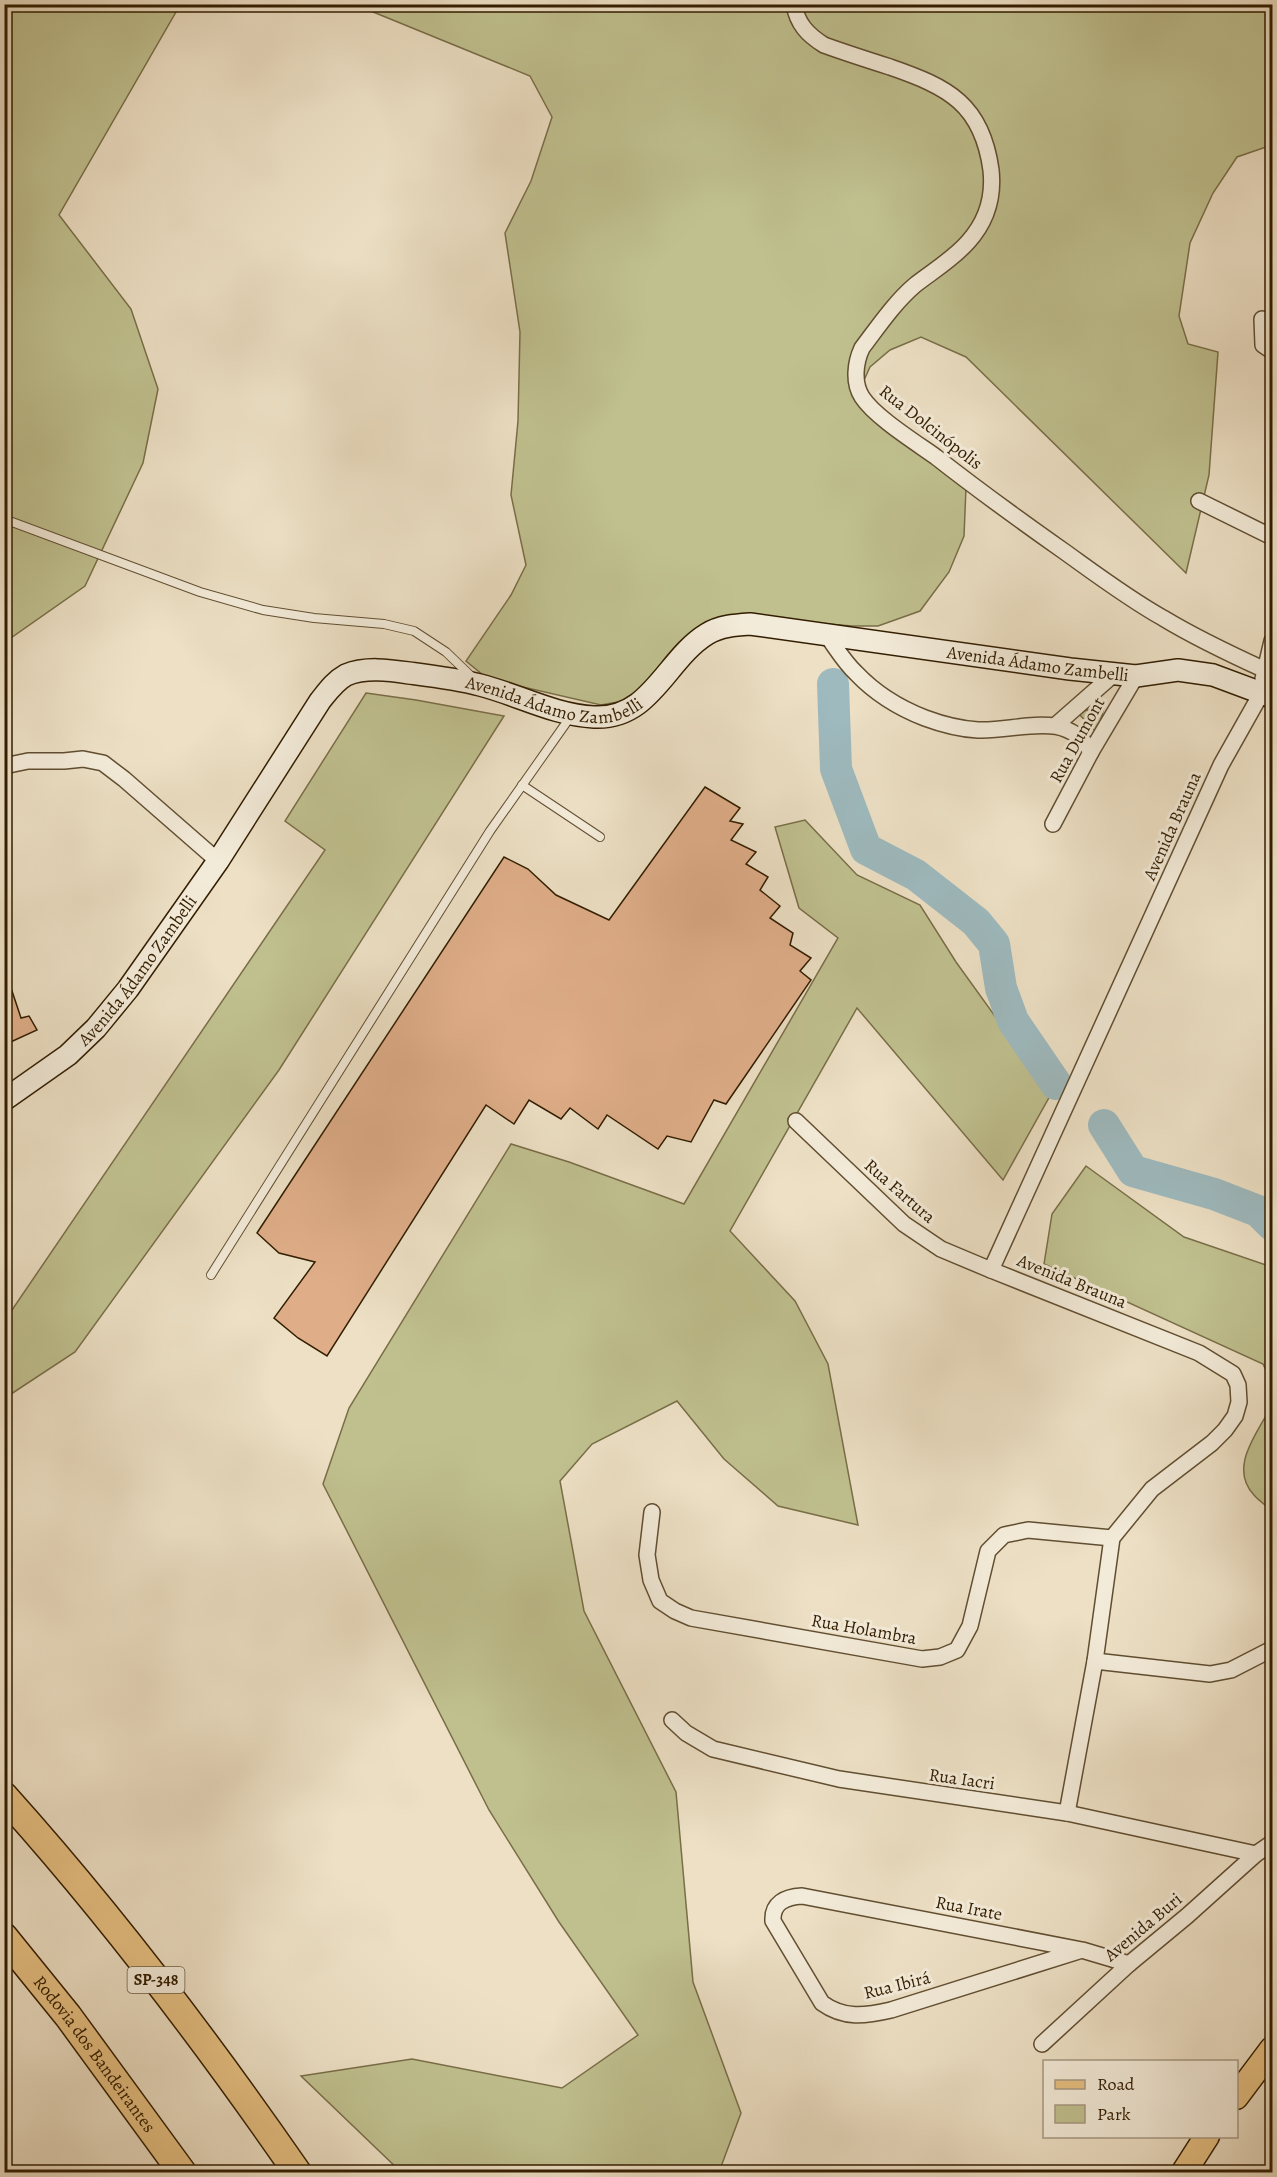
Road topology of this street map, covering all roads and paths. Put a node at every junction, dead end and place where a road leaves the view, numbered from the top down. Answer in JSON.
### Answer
{"nodes":[{"id":1,"x":794,"y":4,"type":"edge"},
{"id":2,"x":1262,"y":319,"type":"dead end"},
{"id":3,"x":1272,"y":351,"type":"edge"},
{"id":4,"x":1199,"y":501,"type":"dead end"},
{"id":5,"x":4,"y":519,"type":"edge"},
{"id":6,"x":1272,"y":537,"type":"edge"},
{"id":7,"x":825,"y":633,"type":"junction"},
{"id":8,"x":1272,"y":641,"type":"edge"},
{"id":9,"x":1114,"y":674,"type":"junction"},
{"id":10,"x":1136,"y":676,"type":"junction"},
{"id":11,"x":481,"y":685,"type":"junction"},
{"id":12,"x":1265,"y":687,"type":"edge"},
{"id":13,"x":572,"y":716,"type":"junction"},
{"id":14,"x":1056,"y":725,"type":"junction"},
{"id":15,"x":1091,"y":752,"type":"junction"},
{"id":16,"x":4,"y":766,"type":"edge"},
{"id":17,"x":522,"y":785,"type":"junction"},
{"id":18,"x":1053,"y":824,"type":"dead end"},
{"id":19,"x":600,"y":837,"type":"dead end"},
{"id":20,"x":218,"y":861,"type":"junction"},
{"id":21,"x":4,"y":1100,"type":"edge"},
{"id":22,"x":796,"y":1121,"type":"dead end"},
{"id":23,"x":991,"y":1270,"type":"junction"},
{"id":24,"x":211,"y":1275,"type":"dead end"},
{"id":25,"x":652,"y":1512,"type":"dead end"},
{"id":26,"x":1112,"y":1538,"type":"junction"},
{"id":27,"x":1272,"y":1649,"type":"edge"},
{"id":28,"x":1095,"y":1661,"type":"junction"},
{"id":29,"x":672,"y":1720,"type":"dead end"},
{"id":30,"x":4,"y":1796,"type":"edge"},
{"id":31,"x":1067,"y":1813,"type":"junction"},
{"id":32,"x":1272,"y":1843,"type":"edge"},
{"id":33,"x":1256,"y":1854,"type":"junction"},
{"id":34,"x":802,"y":1896,"type":"joint"},
{"id":35,"x":4,"y":1937,"type":"edge"},
{"id":36,"x":1082,"y":1950,"type":"junction"},
{"id":37,"x":1128,"y":1964,"type":"junction"},
{"id":38,"x":1042,"y":2044,"type":"dead end"},
{"id":39,"x":1272,"y":2049,"type":"edge"},
{"id":40,"x":1238,"y":2094,"type":"edge"},
{"id":41,"x":1206,"y":2138,"type":"edge"},
{"id":42,"x":182,"y":2172,"type":"edge"},
{"id":43,"x":297,"y":2172,"type":"edge"},
{"id":44,"x":1184,"y":2172,"type":"edge"}],
"edges":[{"from":1,"to":12,"type":"street","name":"Rua Dolcinópolis"},
{"from":2,"to":3,"type":"street"},
{"from":4,"to":6,"type":"street"},
{"from":5,"to":11,"type":"lane"},
{"from":7,"to":9,"type":"street","name":"Avenida Ádamo Zambelli"},
{"from":7,"to":13,"type":"street","name":"Avenida Ádamo Zambelli"},
{"from":7,"to":14,"type":"street"},
{"from":8,"to":12,"type":"street","name":"Avenida Brauna"},
{"from":9,"to":10,"type":"street","name":"Avenida Ádamo Zambelli"},
{"from":9,"to":14,"type":"street"},
{"from":10,"to":12,"type":"street","name":"Avenida Ádamo Zambelli"},
{"from":10,"to":15,"type":"street","name":"Rua Dumont"},
{"from":11,"to":13,"type":"street","name":"Avenida Ádamo Zambelli"},
{"from":11,"to":20,"type":"street","name":"Avenida Ádamo Zambelli"},
{"from":12,"to":23,"type":"street","name":"Avenida Brauna"},
{"from":13,"to":17,"type":"lane"},
{"from":14,"to":15,"type":"street"},
{"from":15,"to":18,"type":"street","name":"Rua Dumont"},
{"from":16,"to":20,"type":"street"},
{"from":17,"to":19,"type":"lane"},
{"from":17,"to":24,"type":"lane"},
{"from":20,"to":21,"type":"street","name":"Avenida Ádamo Zambelli"},
{"from":22,"to":23,"type":"street","name":"Rua Fartura"},
{"from":23,"to":26,"type":"street","name":"Avenida Brauna"},
{"from":25,"to":26,"type":"street","name":"Rua Holambra"},
{"from":26,"to":28,"type":"street"},
{"from":27,"to":28,"type":"street"},
{"from":28,"to":31,"type":"street"},
{"from":29,"to":31,"type":"street","name":"Rua Iacri"},
{"from":30,"to":43,"type":"highway","number":"SP-348"},
{"from":31,"to":33,"type":"street","name":"Rua Iacri"},
{"from":32,"to":33,"type":"street","name":"Avenida Buri"},
{"from":33,"to":37,"type":"street","name":"Avenida Buri"},
{"from":34,"to":36,"type":"street","name":"Rua Irate"},
{"from":34,"to":36,"type":"street","name":"Rua Ibirá"},
{"from":35,"to":42,"type":"highway","name":"Rodovia dos Bandeirantes"},
{"from":36,"to":37,"type":"street","name":"Rua Irate"},
{"from":37,"to":38,"type":"street","name":"Avenida Buri"},
{"from":39,"to":40,"type":"main road"},
{"from":41,"to":44,"type":"main road"}]}
